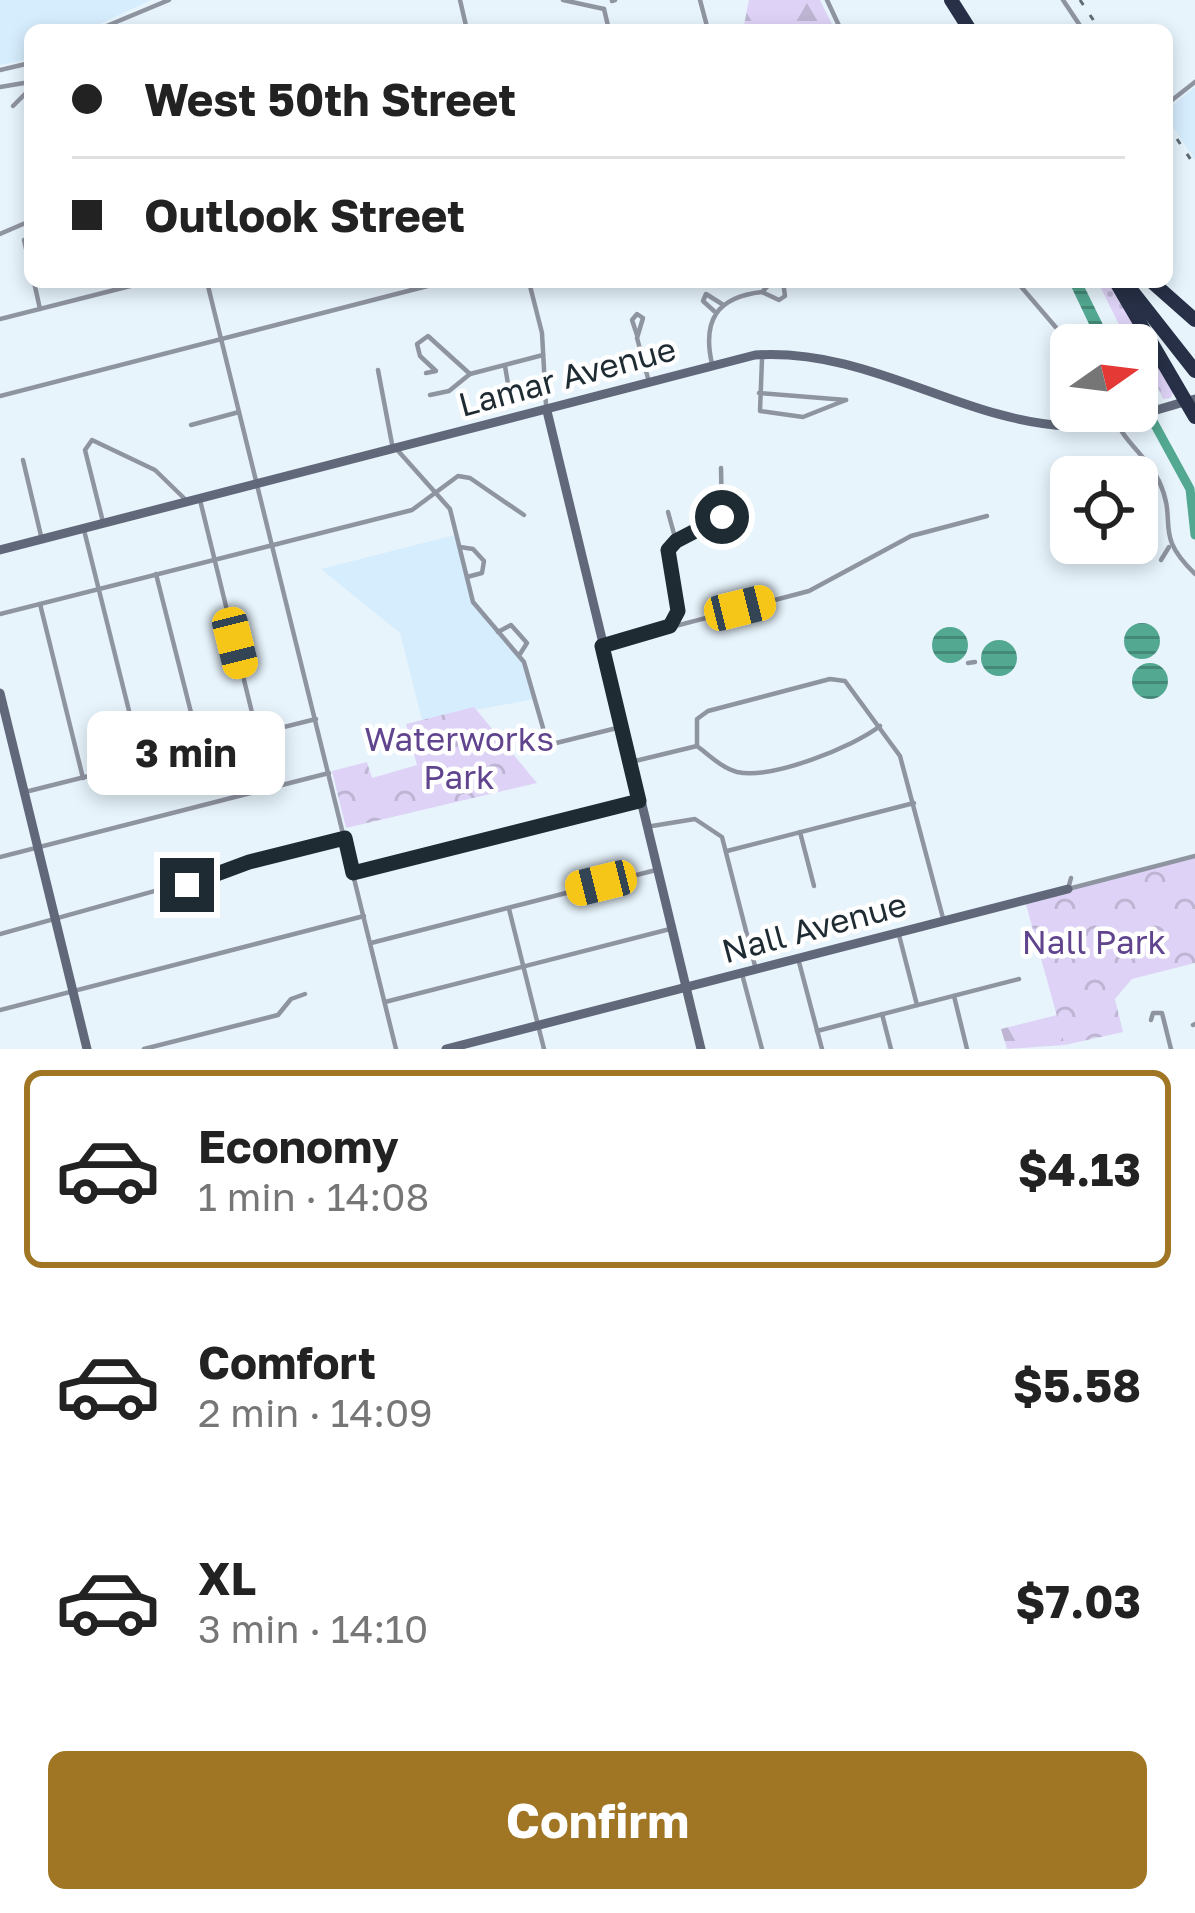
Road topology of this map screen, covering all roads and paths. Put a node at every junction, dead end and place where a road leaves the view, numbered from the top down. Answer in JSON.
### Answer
{"nodes":[{"id":1,"x":169,"y":0,"type":"edge"},
{"id":2,"x":563,"y":0,"type":"edge"},
{"id":3,"x":613,"y":0,"type":"edge"},
{"id":4,"x":604,"y":8,"type":"junction"},
{"id":5,"x":111,"y":24,"type":"edge"},
{"id":6,"x":608,"y":24,"type":"edge"},
{"id":7,"x":24,"y":96,"type":"edge"},
{"id":8,"x":14,"y":106,"type":"dead end"},
{"id":9,"x":35,"y":288,"type":"edge"},
{"id":10,"x":122,"y":288,"type":"edge"},
{"id":11,"x":208,"y":288,"type":"edge"},
{"id":12,"x":420,"y":288,"type":"edge"},
{"id":13,"x":530,"y":288,"type":"edge"},
{"id":14,"x":766,"y":288,"type":"edge"},
{"id":15,"x":783,"y":288,"type":"edge"},
{"id":16,"x":1022,"y":288,"type":"edge"},
{"id":17,"x":1124,"y":288,"type":"edge"},
{"id":18,"x":1126,"y":288,"type":"edge"},
{"id":19,"x":1141,"y":288,"type":"edge"},
{"id":20,"x":1159,"y":288,"type":"edge"},
{"id":21,"x":762,"y":292,"type":"junction"},
{"id":22,"x":722,"y":304,"type":"junction"},
{"id":23,"x":40,"y":309,"type":"junction"},
{"id":24,"x":715,"y":312,"type":"junction"},
{"id":25,"x":0,"y":319,"type":"edge"},
{"id":26,"x":1195,"y":320,"type":"edge"},
{"id":27,"x":1053,"y":324,"type":"edge"},
{"id":28,"x":637,"y":335,"type":"dead end"},
{"id":29,"x":221,"y":339,"type":"junction"},
{"id":30,"x":543,"y":355,"type":"junction"},
{"id":31,"x":763,"y":355,"type":"junction"},
{"id":32,"x":1195,"y":356,"type":"edge"},
{"id":33,"x":712,"y":364,"type":"junction"},
{"id":34,"x":506,"y":366,"type":"junction"},
{"id":35,"x":378,"y":370,"type":"dead end"},
{"id":36,"x":1195,"y":370,"type":"edge"},
{"id":37,"x":426,"y":373,"type":"dead end"},
{"id":38,"x":470,"y":374,"type":"junction"},
{"id":39,"x":649,"y":382,"type":"junction"},
{"id":40,"x":759,"y":392,"type":"junction"},
{"id":41,"x":430,"y":395,"type":"dead end"},
{"id":42,"x":0,"y":396,"type":"edge"},
{"id":43,"x":1186,"y":401,"type":"edge"},
{"id":44,"x":484,"y":405,"type":"dead end"},
{"id":45,"x":547,"y":411,"type":"junction"},
{"id":46,"x":239,"y":412,"type":"junction"},
{"id":47,"x":1195,"y":418,"type":"edge"},
{"id":48,"x":190,"y":424,"type":"dead end"},
{"id":49,"x":1050,"y":424,"type":"edge"},
{"id":50,"x":1120,"y":432,"type":"edge"},
{"id":51,"x":397,"y":449,"type":"junction"},
{"id":52,"x":23,"y":460,"type":"dead end"},
{"id":53,"x":721,"y":468,"type":"dead end"},
{"id":54,"x":258,"y":485,"type":"junction"},
{"id":55,"x":436,"y":492,"type":"junction"},
{"id":56,"x":194,"y":501,"type":"junction"},
{"id":57,"x":668,"y":512,"type":"dead end"},
{"id":58,"x":524,"y":515,"type":"dead end"},
{"id":59,"x":987,"y":516,"type":"dead end"},
{"id":60,"x":103,"y":524,"type":"junction"},
{"id":61,"x":84,"y":529,"type":"junction"},
{"id":62,"x":42,"y":540,"type":"junction"},
{"id":63,"x":676,"y":541,"type":"junction"},
{"id":64,"x":273,"y":544,"type":"junction"},
{"id":65,"x":460,"y":547,"type":"junction"},
{"id":66,"x":1169,"y":548,"type":"junction"},
{"id":67,"x":0,"y":550,"type":"edge"},
{"id":68,"x":214,"y":559,"type":"junction"},
{"id":69,"x":1161,"y":560,"type":"dead end"},
{"id":70,"x":156,"y":574,"type":"junction"},
{"id":71,"x":1195,"y":574,"type":"edge"},
{"id":72,"x":466,"y":577,"type":"junction"},
{"id":73,"x":98,"y":588,"type":"junction"},
{"id":74,"x":40,"y":604,"type":"junction"},
{"id":75,"x":678,"y":611,"type":"junction"},
{"id":76,"x":0,"y":614,"type":"edge"},
{"id":77,"x":693,"y":621,"type":"junction"},
{"id":78,"x":670,"y":626,"type":"junction"},
{"id":79,"x":497,"y":632,"type":"junction"},
{"id":80,"x":602,"y":646,"type":"junction"},
{"id":81,"x":519,"y":655,"type":"junction"},
{"id":82,"x":0,"y":693,"type":"edge"},
{"id":83,"x":316,"y":719,"type":"junction"},
{"id":84,"x":880,"y":726,"type":"junction"},
{"id":85,"x":621,"y":727,"type":"junction"},
{"id":86,"x":5,"y":732,"type":"edge"},
{"id":87,"x":257,"y":734,"type":"junction"},
{"id":88,"x":697,"y":746,"type":"junction"},
{"id":89,"x":200,"y":748,"type":"junction"},
{"id":90,"x":629,"y":762,"type":"junction"},
{"id":91,"x":142,"y":763,"type":"junction"},
{"id":92,"x":329,"y":773,"type":"junction"},
{"id":93,"x":83,"y":778,"type":"junction"},
{"id":94,"x":24,"y":792,"type":"junction"},
{"id":95,"x":639,"y":801,"type":"junction"},
{"id":96,"x":914,"y":803,"type":"junction"},
{"id":97,"x":646,"y":828,"type":"junction"},
{"id":98,"x":800,"y":832,"type":"junction"},
{"id":99,"x":345,"y":838,"type":"junction"},
{"id":100,"x":38,"y":847,"type":"junction"},
{"id":101,"x":727,"y":851,"type":"junction"},
{"id":102,"x":0,"y":856,"type":"edge"},
{"id":103,"x":1195,"y":856,"type":"edge"},
{"id":104,"x":656,"y":870,"type":"junction"},
{"id":105,"x":353,"y":873,"type":"junction"},
{"id":106,"x":1070,"y":883,"type":"joint"},
{"id":107,"x":814,"y":886,"type":"dead end"},
{"id":108,"x":509,"y":906,"type":"junction"},
{"id":109,"x":364,"y":916,"type":"junction"},
{"id":110,"x":56,"y":919,"type":"junction"},
{"id":111,"x":944,"y":922,"type":"junction"},
{"id":112,"x":670,"y":929,"type":"junction"},
{"id":113,"x":899,"y":933,"type":"junction"},
{"id":114,"x":0,"y":934,"type":"edge"},
{"id":115,"x":370,"y":944,"type":"junction"},
{"id":116,"x":798,"y":959,"type":"junction"},
{"id":117,"x":524,"y":966,"type":"junction"},
{"id":118,"x":756,"y":970,"type":"junction"},
{"id":119,"x":742,"y":974,"type":"junction"},
{"id":120,"x":1019,"y":979,"type":"dead end"},
{"id":121,"x":685,"y":989,"type":"junction"},
{"id":122,"x":73,"y":991,"type":"junction"},
{"id":123,"x":304,"y":994,"type":"dead end"},
{"id":124,"x":953,"y":996,"type":"junction"},
{"id":125,"x":385,"y":1002,"type":"junction"},
{"id":126,"x":917,"y":1005,"type":"junction"},
{"id":127,"x":0,"y":1010,"type":"edge"},
{"id":128,"x":882,"y":1014,"type":"junction"},
{"id":129,"x":538,"y":1025,"type":"junction"},
{"id":130,"x":1163,"y":1025,"type":"dead end"},
{"id":131,"x":817,"y":1031,"type":"junction"},
{"id":132,"x":87,"y":1049,"type":"edge"},
{"id":133,"x":144,"y":1049,"type":"edge"},
{"id":134,"x":396,"y":1049,"type":"edge"},
{"id":135,"x":446,"y":1049,"type":"edge"},
{"id":136,"x":544,"y":1049,"type":"edge"},
{"id":137,"x":701,"y":1049,"type":"edge"},
{"id":138,"x":762,"y":1049,"type":"edge"},
{"id":139,"x":822,"y":1049,"type":"edge"},
{"id":140,"x":891,"y":1049,"type":"edge"},
{"id":141,"x":967,"y":1049,"type":"edge"},
{"id":142,"x":1172,"y":1049,"type":"edge"}],
"edges":[{"from":1,"to":5,"type":"street"},
{"from":2,"to":4,"type":"street"},
{"from":3,"to":4,"type":"street"},
{"from":4,"to":6,"type":"street"},
{"from":7,"to":8,"type":"street"},
{"from":9,"to":23,"type":"street"},
{"from":10,"to":23,"type":"street"},
{"from":11,"to":29,"type":"street"},
{"from":12,"to":29,"type":"street"},
{"from":13,"to":30,"type":"street"},
{"from":14,"to":21,"type":"street"},
{"from":15,"to":21,"type":"street"},
{"from":16,"to":27,"type":"street"},
{"from":17,"to":43,"type":"highway"},
{"from":18,"to":36,"type":"highway"},
{"from":19,"to":32,"type":"highway"},
{"from":20,"to":26,"type":"highway"},
{"from":21,"to":22,"type":"street"},
{"from":22,"to":24,"type":"street"},
{"from":22,"to":24,"type":"street"},
{"from":23,"to":25,"type":"street"},
{"from":24,"to":33,"type":"street"},
{"from":28,"to":39,"type":"street"},
{"from":29,"to":42,"type":"street"},
{"from":29,"to":46,"type":"street"},
{"from":30,"to":34,"type":"street"},
{"from":30,"to":45,"type":"street"},
{"from":31,"to":33,"type":"street","name":"Lamar Avenue"},
{"from":31,"to":40,"type":"street"},
{"from":31,"to":49,"type":"street","name":"Lamar Avenue"},
{"from":33,"to":39,"type":"street","name":"Lamar Avenue"},
{"from":34,"to":38,"type":"street"},
{"from":34,"to":44,"type":"street"},
{"from":35,"to":51,"type":"street"},
{"from":37,"to":38,"type":"street"},
{"from":38,"to":41,"type":"street"},
{"from":39,"to":45,"type":"street","name":"Lamar Avenue"},
{"from":40,"to":40,"type":"street"},
{"from":43,"to":47,"type":"highway"},
{"from":45,"to":51,"type":"street","name":"Lamar Avenue"},
{"from":45,"to":80,"type":"street"},
{"from":46,"to":48,"type":"street"},
{"from":46,"to":54,"type":"street"},
{"from":50,"to":66,"type":"street"},
{"from":51,"to":54,"type":"street","name":"Lamar Avenue"},
{"from":51,"to":55,"type":"street"},
{"from":52,"to":62,"type":"street"},
{"from":53,"to":63,"type":"street"},
{"from":54,"to":56,"type":"street","name":"Lamar Avenue"},
{"from":54,"to":64,"type":"street"},
{"from":55,"to":58,"type":"street"},
{"from":55,"to":64,"type":"street"},
{"from":55,"to":65,"type":"street"},
{"from":56,"to":60,"type":"street","name":"Lamar Avenue"},
{"from":56,"to":60,"type":"street"},
{"from":56,"to":68,"type":"street"},
{"from":57,"to":63,"type":"street"},
{"from":59,"to":77,"type":"street"},
{"from":60,"to":61,"type":"street","name":"Lamar Avenue"},
{"from":61,"to":62,"type":"street","name":"Lamar Avenue"},
{"from":61,"to":73,"type":"street"},
{"from":62,"to":67,"type":"street","name":"Lamar Avenue"},
{"from":63,"to":75,"type":"street"},
{"from":64,"to":68,"type":"street"},
{"from":64,"to":83,"type":"street"},
{"from":65,"to":72,"type":"street"},
{"from":65,"to":72,"type":"street"},
{"from":66,"to":69,"type":"street"},
{"from":66,"to":71,"type":"street"},
{"from":68,"to":70,"type":"street"},
{"from":68,"to":87,"type":"street"},
{"from":70,"to":73,"type":"street"},
{"from":70,"to":89,"type":"street"},
{"from":72,"to":79,"type":"street"},
{"from":73,"to":74,"type":"street"},
{"from":73,"to":91,"type":"street"},
{"from":74,"to":76,"type":"street"},
{"from":74,"to":93,"type":"street"},
{"from":75,"to":77,"type":"street"},
{"from":75,"to":78,"type":"street"},
{"from":77,"to":78,"type":"street"},
{"from":78,"to":80,"type":"street"},
{"from":79,"to":81,"type":"street"},
{"from":79,"to":81,"type":"street"},
{"from":80,"to":85,"type":"street"},
{"from":81,"to":85,"type":"street"},
{"from":82,"to":86,"type":"street"},
{"from":83,"to":87,"type":"street"},
{"from":83,"to":92,"type":"street"},
{"from":84,"to":88,"type":"street"},
{"from":84,"to":88,"type":"street"},
{"from":84,"to":96,"type":"street"},
{"from":85,"to":90,"type":"street"},
{"from":86,"to":94,"type":"street"},
{"from":87,"to":89,"type":"street"},
{"from":88,"to":90,"type":"street"},
{"from":89,"to":91,"type":"street"},
{"from":90,"to":95,"type":"street"},
{"from":91,"to":93,"type":"street"},
{"from":92,"to":99,"type":"street"},
{"from":92,"to":100,"type":"street"},
{"from":93,"to":94,"type":"street"},
{"from":94,"to":100,"type":"street"},
{"from":95,"to":97,"type":"street"},
{"from":95,"to":105,"type":"street"},
{"from":96,"to":98,"type":"street"},
{"from":96,"to":111,"type":"street"},
{"from":97,"to":101,"type":"street"},
{"from":97,"to":104,"type":"street"},
{"from":98,"to":101,"type":"street"},
{"from":98,"to":107,"type":"street"},
{"from":99,"to":105,"type":"street"},
{"from":99,"to":110,"type":"street"},
{"from":100,"to":102,"type":"street"},
{"from":100,"to":110,"type":"street"},
{"from":101,"to":118,"type":"street"},
{"from":103,"to":106,"type":"street","name":"Nall Avenue"},
{"from":104,"to":108,"type":"street"},
{"from":104,"to":112,"type":"street"},
{"from":105,"to":109,"type":"street"},
{"from":106,"to":111,"type":"street","name":"Nall Avenue"},
{"from":108,"to":115,"type":"street"},
{"from":108,"to":117,"type":"street"},
{"from":109,"to":115,"type":"street"},
{"from":109,"to":122,"type":"street"},
{"from":110,"to":114,"type":"street"},
{"from":110,"to":122,"type":"street"},
{"from":111,"to":113,"type":"street","name":"Nall Avenue"},
{"from":112,"to":117,"type":"street"},
{"from":112,"to":121,"type":"street"},
{"from":113,"to":116,"type":"street","name":"Nall Avenue"},
{"from":113,"to":126,"type":"street"},
{"from":115,"to":125,"type":"street"},
{"from":116,"to":118,"type":"street","name":"Nall Avenue"},
{"from":116,"to":131,"type":"street"},
{"from":117,"to":125,"type":"street"},
{"from":117,"to":129,"type":"street"},
{"from":118,"to":119,"type":"street","name":"Nall Avenue"},
{"from":119,"to":121,"type":"street","name":"Nall Avenue"},
{"from":119,"to":138,"type":"street"},
{"from":120,"to":124,"type":"street"},
{"from":121,"to":129,"type":"street","name":"Nall Avenue"},
{"from":121,"to":137,"type":"street"},
{"from":122,"to":127,"type":"street"},
{"from":122,"to":132,"type":"street"},
{"from":123,"to":133,"type":"street"},
{"from":124,"to":126,"type":"street"},
{"from":124,"to":141,"type":"street"},
{"from":125,"to":134,"type":"street"},
{"from":126,"to":128,"type":"street"},
{"from":128,"to":131,"type":"street"},
{"from":128,"to":140,"type":"street"},
{"from":129,"to":135,"type":"street","name":"Nall Avenue"},
{"from":129,"to":136,"type":"street"},
{"from":130,"to":142,"type":"street"},
{"from":131,"to":139,"type":"street"}]}
